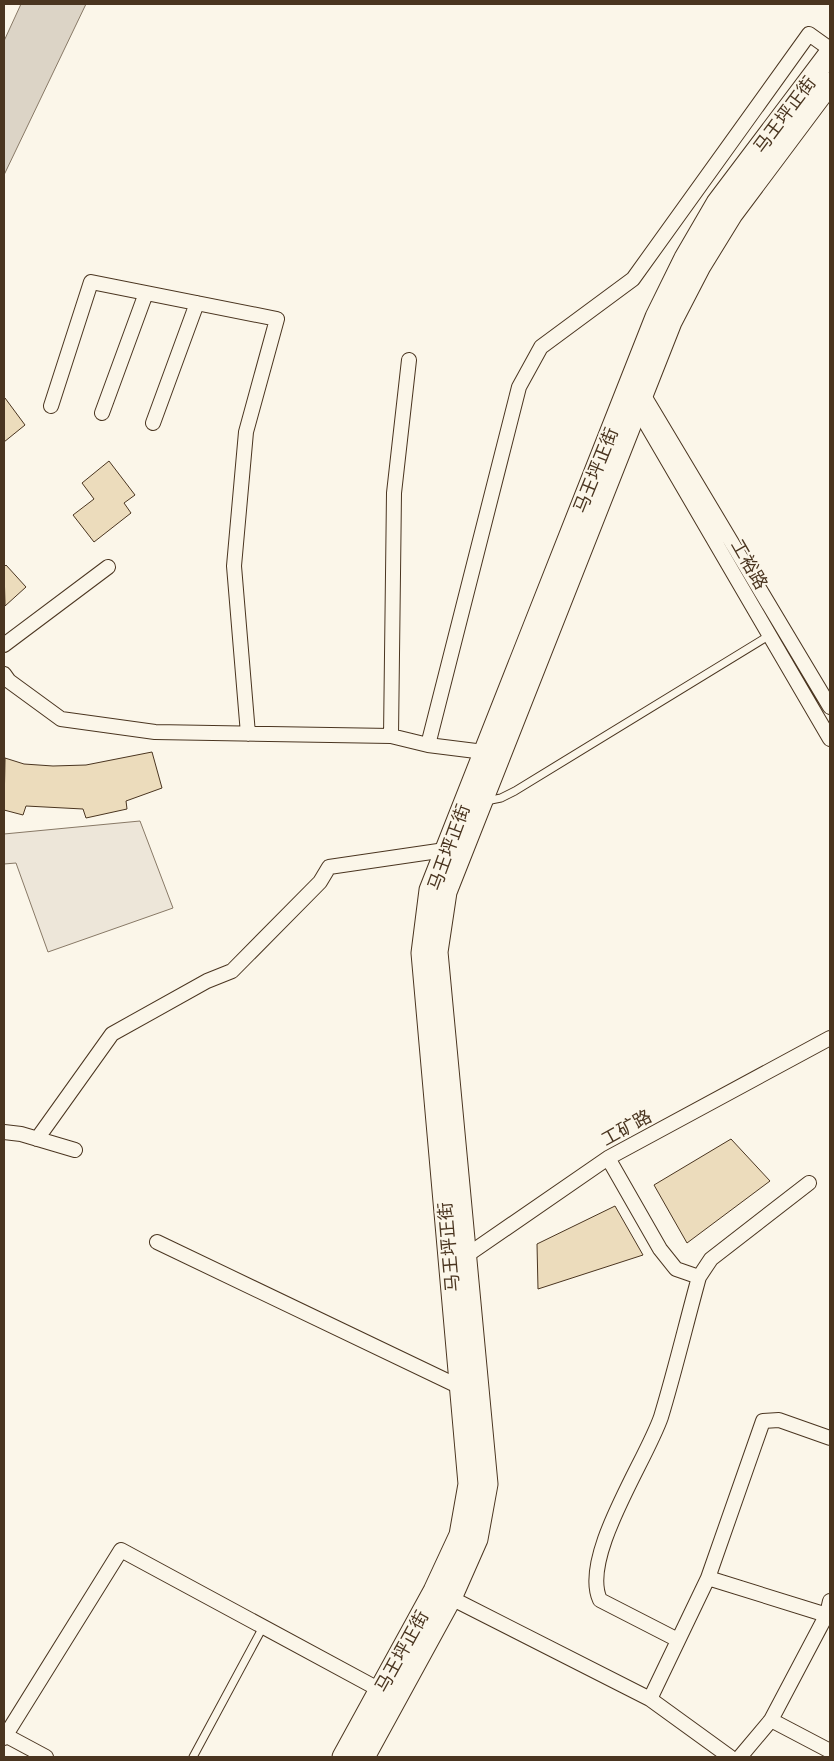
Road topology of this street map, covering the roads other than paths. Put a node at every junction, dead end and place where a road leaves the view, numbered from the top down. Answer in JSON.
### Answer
{"nodes":[{"id":1,"x":830,"y":49,"type":"edge"},
{"id":2,"x":830,"y":53,"type":"edge"},
{"id":3,"x":830,"y":83,"type":"edge"},
{"id":4,"x":146,"y":293,"type":"junction"},
{"id":5,"x":197,"y":303,"type":"junction"},
{"id":6,"x":409,"y":360,"type":"dead end"},
{"id":7,"x":640,"y":401,"type":"junction"},
{"id":8,"x":51,"y":406,"type":"dead end"},
{"id":9,"x":102,"y":413,"type":"dead end"},
{"id":10,"x":153,"y":424,"type":"dead end"},
{"id":11,"x":108,"y":568,"type":"dead end"},
{"id":12,"x":770,"y":635,"type":"junction"},
{"id":13,"x":4,"y":645,"type":"edge"},
{"id":14,"x":4,"y":674,"type":"edge"},
{"id":15,"x":830,"y":707,"type":"edge"},
{"id":16,"x":248,"y":734,"type":"junction"},
{"id":17,"x":391,"y":736,"type":"junction"},
{"id":18,"x":830,"y":739,"type":"edge"},
{"id":19,"x":428,"y":745,"type":"junction"},
{"id":20,"x":484,"y":752,"type":"junction"},
{"id":21,"x":480,"y":802,"type":"junction"},
{"id":22,"x":445,"y":850,"type":"junction"},
{"id":23,"x":830,"y":1038,"type":"edge"},
{"id":24,"x":4,"y":1132,"type":"edge"},
{"id":25,"x":37,"y":1139,"type":"junction"},
{"id":26,"x":75,"y":1150,"type":"dead end"},
{"id":27,"x":608,"y":1158,"type":"junction"},
{"id":28,"x":809,"y":1183,"type":"dead end"},
{"id":29,"x":157,"y":1242,"type":"dead end"},
{"id":30,"x":457,"y":1261,"type":"junction"},
{"id":31,"x":699,"y":1277,"type":"junction"},
{"id":32,"x":462,"y":1388,"type":"junction"},
{"id":33,"x":830,"y":1438,"type":"edge"},
{"id":34,"x":708,"y":1578,"type":"junction"},
{"id":35,"x":451,"y":1598,"type":"junction"},
{"id":36,"x":829,"y":1610,"type":"edge"},
{"id":37,"x":263,"y":1627,"type":"junction"},
{"id":38,"x":678,"y":1640,"type":"junction"},
{"id":39,"x":380,"y":1690,"type":"junction"},
{"id":40,"x":650,"y":1699,"type":"junction"},
{"id":41,"x":771,"y":1720,"type":"junction"},
{"id":42,"x":4,"y":1736,"type":"edge"},
{"id":43,"x":830,"y":1751,"type":"edge"},
{"id":44,"x":46,"y":1757,"type":"edge"},
{"id":45,"x":193,"y":1757,"type":"edge"},
{"id":46,"x":343,"y":1757,"type":"edge"},
{"id":47,"x":364,"y":1757,"type":"edge"},
{"id":48,"x":730,"y":1757,"type":"edge"},
{"id":49,"x":740,"y":1757,"type":"edge"}],
"edges":[{"from":1,"to":19,"type":"street"},
{"from":2,"to":20,"type":"main road","name":"马王坪正街"},
{"from":3,"to":7,"type":"main road","name":"马王坪正街"},
{"from":4,"to":5,"type":"street"},
{"from":4,"to":8,"type":"street"},
{"from":4,"to":9,"type":"street"},
{"from":5,"to":10,"type":"street"},
{"from":5,"to":16,"type":"street"},
{"from":6,"to":17,"type":"street"},
{"from":7,"to":12,"type":"street","name":"工裕路"},
{"from":7,"to":15,"type":"street","name":"工裕路"},
{"from":7,"to":21,"type":"main road","name":"马王坪正街"},
{"from":11,"to":13,"type":"street"},
{"from":12,"to":18,"type":"street","name":"工裕路"},
{"from":12,"to":21,"type":"lane"},
{"from":14,"to":16,"type":"street"},
{"from":16,"to":17,"type":"street"},
{"from":17,"to":19,"type":"street"},
{"from":19,"to":20,"type":"street"},
{"from":20,"to":22,"type":"main road","name":"马王坪正街"},
{"from":21,"to":30,"type":"main road","name":"马王坪正街"},
{"from":22,"to":25,"type":"street"},
{"from":22,"to":30,"type":"main road","name":"马王坪正街"},
{"from":23,"to":27,"type":"street","name":"工矿路"},
{"from":24,"to":25,"type":"street"},
{"from":25,"to":26,"type":"street"},
{"from":27,"to":30,"type":"street","name":"工矿路"},
{"from":27,"to":31,"type":"street"},
{"from":28,"to":31,"type":"street"},
{"from":29,"to":32,"type":"street"},
{"from":30,"to":32,"type":"main road","name":"马王坪正街"},
{"from":30,"to":35,"type":"main road","name":"马王坪正街"},
{"from":31,"to":38,"type":"street"},
{"from":32,"to":39,"type":"main road","name":"马王坪正街"},
{"from":33,"to":34,"type":"street"},
{"from":34,"to":36,"type":"street"},
{"from":34,"to":38,"type":"street"},
{"from":35,"to":40,"type":"street"},
{"from":35,"to":47,"type":"main road","name":"马王坪正街"},
{"from":36,"to":41,"type":"street"},
{"from":37,"to":39,"type":"street"},
{"from":37,"to":42,"type":"street"},
{"from":37,"to":45,"type":"lane"},
{"from":38,"to":40,"type":"street"},
{"from":39,"to":46,"type":"main road","name":"马王坪正街"},
{"from":40,"to":48,"type":"street"},
{"from":41,"to":43,"type":"street"},
{"from":41,"to":49,"type":"street"},
{"from":42,"to":44,"type":"street"}]}
